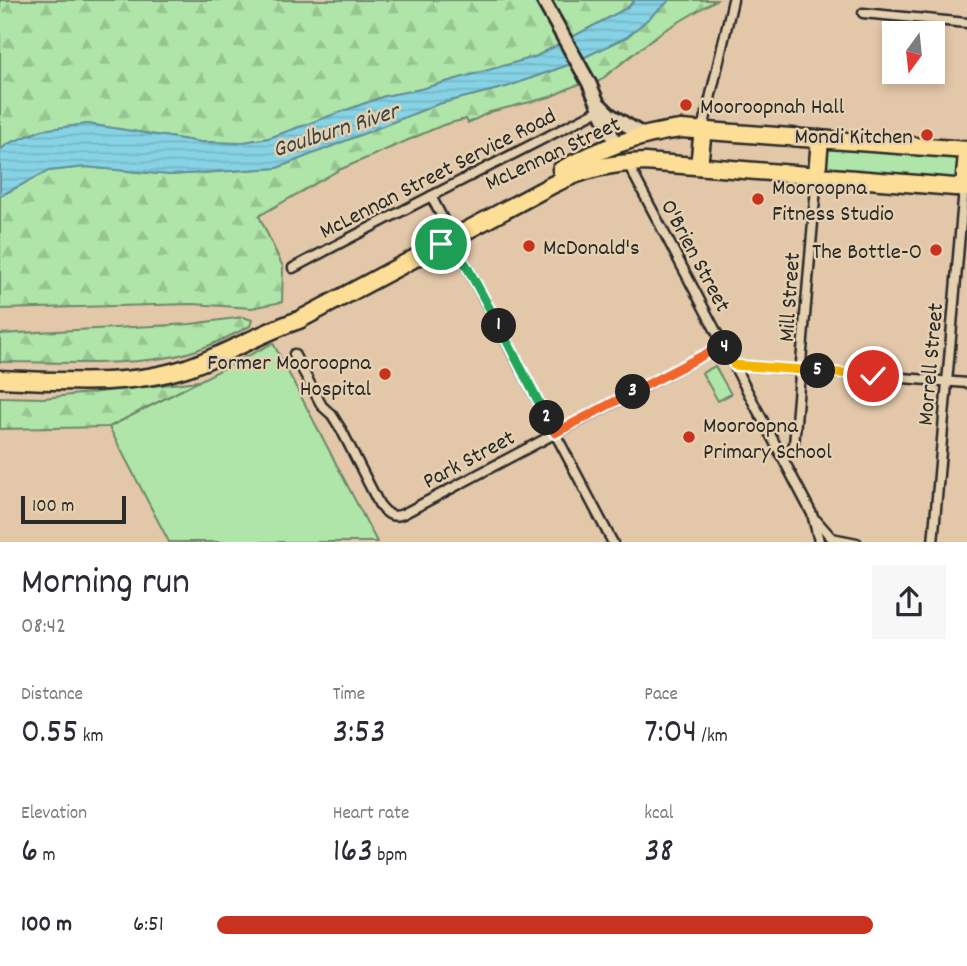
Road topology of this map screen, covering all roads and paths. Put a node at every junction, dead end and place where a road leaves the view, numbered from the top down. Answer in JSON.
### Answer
{"nodes":[{"id":1,"x":733,"y":0,"type":"edge"},
{"id":2,"x":545,"y":3,"type":"edge"},
{"id":3,"x":863,"y":13,"type":"dead end"},
{"id":4,"x":967,"y":23,"type":"edge"},
{"id":5,"x":597,"y":104,"type":"junction"},
{"id":6,"x":703,"y":129,"type":"junction"},
{"id":7,"x":643,"y":135,"type":"junction"},
{"id":8,"x":820,"y":138,"type":"junction"},
{"id":9,"x":615,"y":143,"type":"junction"},
{"id":10,"x":967,"y":152,"type":"edge"},
{"id":11,"x":627,"y":162,"type":"junction"},
{"id":12,"x":699,"y":166,"type":"junction"},
{"id":13,"x":817,"y":176,"type":"junction"},
{"id":14,"x":965,"y":188,"type":"edge"},
{"id":15,"x":431,"y":196,"type":"junction"},
{"id":16,"x":448,"y":236,"type":"junction"},
{"id":17,"x":466,"y":265,"type":"junction"},
{"id":18,"x":293,"y":268,"type":"dead end"},
{"id":19,"x":723,"y":345,"type":"junction"},
{"id":20,"x":294,"y":354,"type":"dead end"},
{"id":21,"x":734,"y":365,"type":"junction"},
{"id":22,"x":802,"y":370,"type":"junction"},
{"id":23,"x":0,"y":379,"type":"edge"},
{"id":24,"x":947,"y":381,"type":"junction"},
{"id":25,"x":967,"y":383,"type":"edge"},
{"id":26,"x":555,"y":433,"type":"junction"},
{"id":27,"x":782,"y":457,"type":"junction"},
{"id":28,"x":812,"y":514,"type":"junction"},
{"id":29,"x":833,"y":539,"type":"edge"},
{"id":30,"x":612,"y":542,"type":"edge"},
{"id":31,"x":819,"y":542,"type":"edge"},
{"id":32,"x":857,"y":542,"type":"edge"},
{"id":33,"x":933,"y":542,"type":"edge"}],
"edges":[{"from":1,"to":6,"type":"street"},
{"from":2,"to":5,"type":"street"},
{"from":3,"to":4,"type":"street"},
{"from":5,"to":7,"type":"street"},
{"from":5,"to":9,"type":"street"},
{"from":5,"to":15,"type":"street","name":"McLennan Street Service Road"},
{"from":6,"to":7,"type":"highway","name":"McLennan Street"},
{"from":6,"to":8,"type":"highway","name":"McLennan Street"},
{"from":6,"to":12,"type":"highway"},
{"from":7,"to":9,"type":"highway","name":"McLennan Street"},
{"from":8,"to":10,"type":"highway","name":"McLennan Street"},
{"from":8,"to":13,"type":"highway"},
{"from":9,"to":11,"type":"highway"},
{"from":9,"to":16,"type":"highway","name":"McLennan Street"},
{"from":10,"to":14,"type":"highway"},
{"from":11,"to":12,"type":"highway","name":"McLennan Street"},
{"from":11,"to":16,"type":"highway","name":"McLennan Street"},
{"from":11,"to":19,"type":"street","name":"O'Brien Street"},
{"from":12,"to":13,"type":"highway","name":"McLennan Street"},
{"from":13,"to":14,"type":"highway","name":"McLennan Street"},
{"from":13,"to":22,"type":"street","name":"Mill Street"},
{"from":14,"to":24,"type":"street","name":"Morrell Street"},
{"from":15,"to":16,"type":"street"},
{"from":15,"to":18,"type":"street","name":"McLennan Street Service Road"},
{"from":16,"to":17,"type":"street"},
{"from":16,"to":17,"type":"street"},
{"from":16,"to":23,"type":"highway","name":"McLennan Street"},
{"from":17,"to":26,"type":"street"},
{"from":19,"to":21,"type":"street","name":"O'Brien Street"},
{"from":19,"to":26,"type":"street","name":"Park Street"},
{"from":20,"to":26,"type":"street","name":"Park Street"},
{"from":21,"to":22,"type":"street"},
{"from":21,"to":27,"type":"street","name":"O'Brien Street"},
{"from":22,"to":24,"type":"street"},
{"from":22,"to":27,"type":"street","name":"Mill Street"},
{"from":24,"to":25,"type":"street"},
{"from":24,"to":33,"type":"street","name":"Morrell Street"},
{"from":26,"to":30,"type":"street"},
{"from":27,"to":28,"type":"street","name":"O'Brien Street"},
{"from":28,"to":29,"type":"street","name":"O'Brien Street"},
{"from":28,"to":31,"type":"street","name":"O'Brien Street"},
{"from":29,"to":31,"type":"street"},
{"from":29,"to":32,"type":"street"}]}
